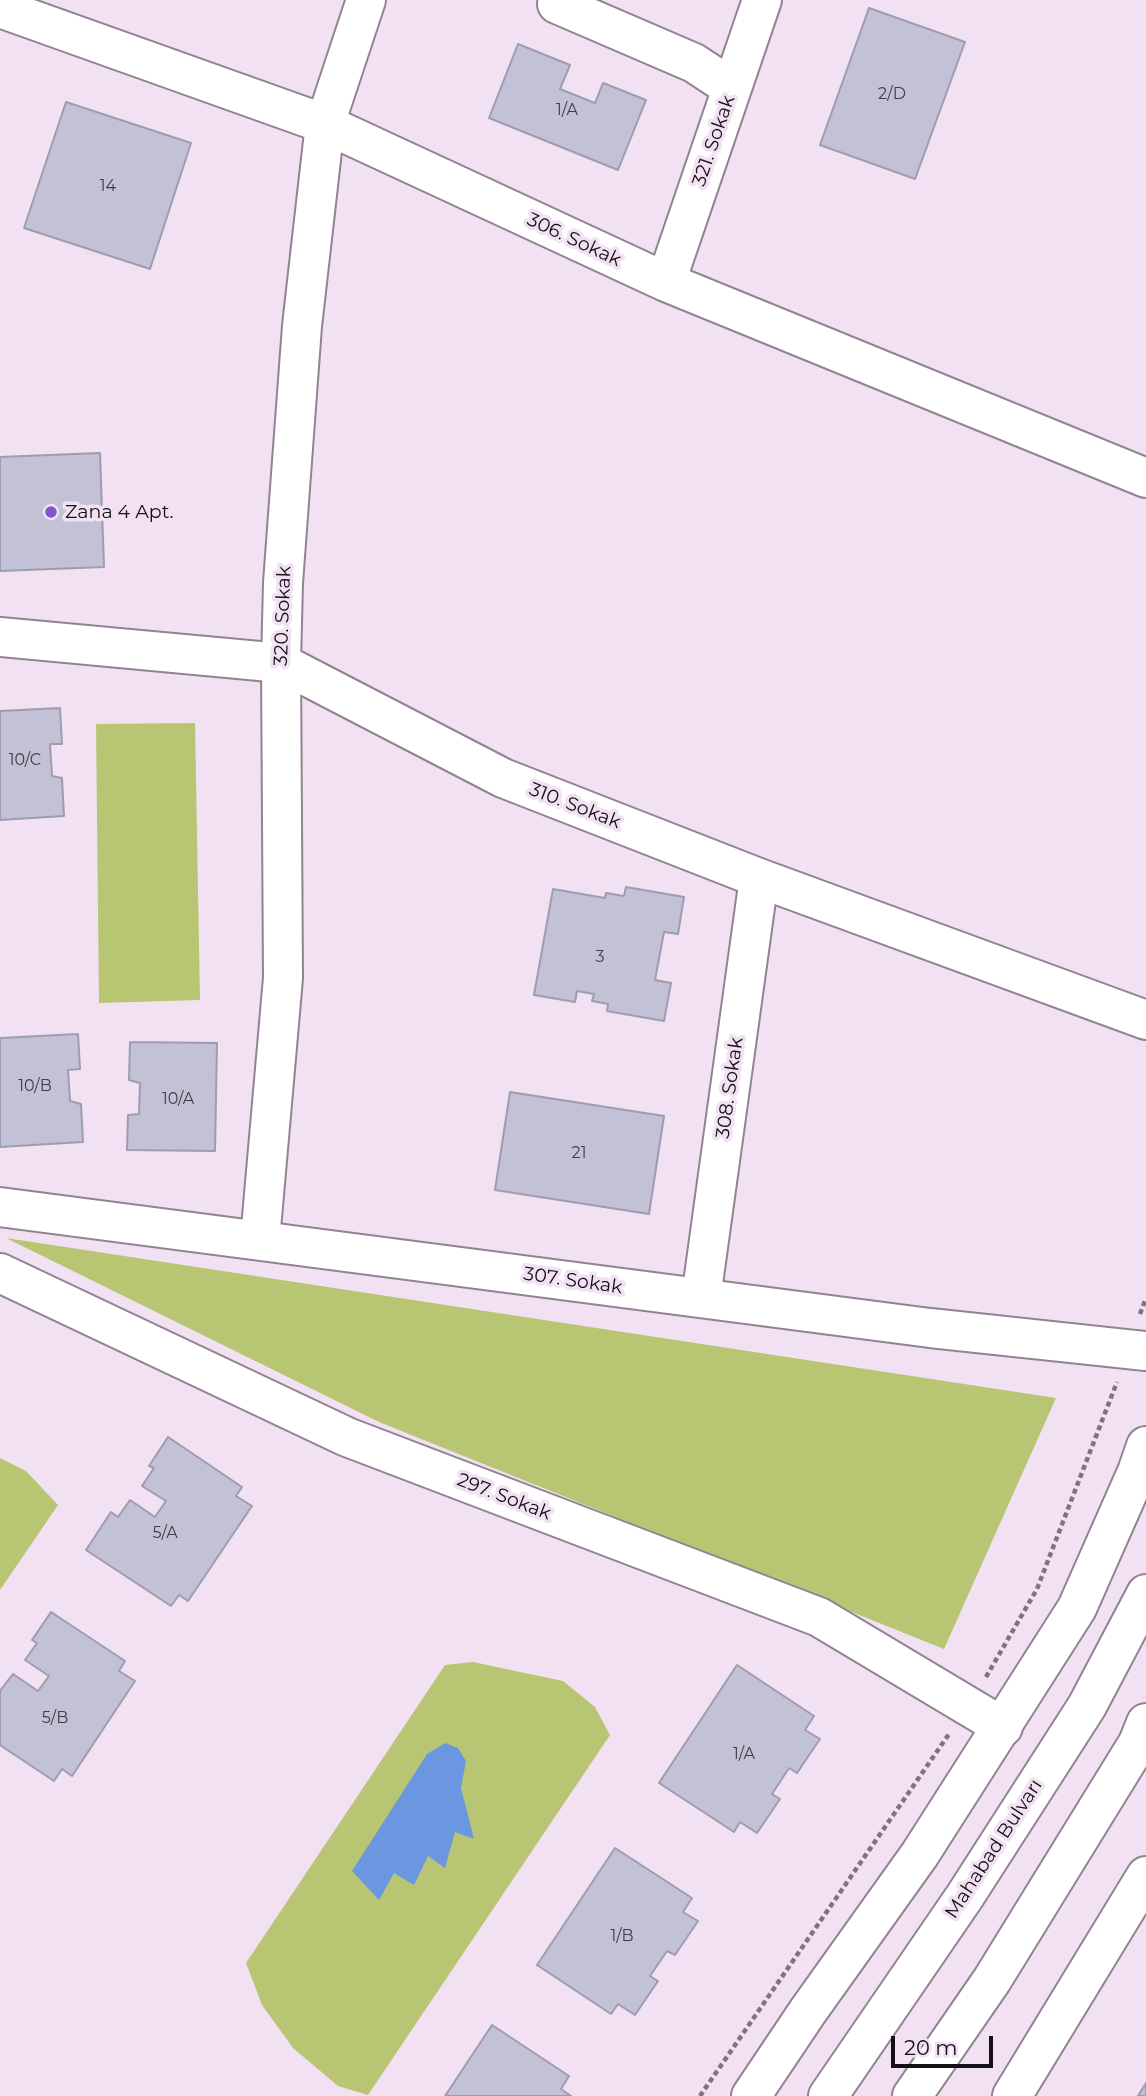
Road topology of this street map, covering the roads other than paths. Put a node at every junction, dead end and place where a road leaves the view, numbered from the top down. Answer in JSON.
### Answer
{"nodes":[{"id":1,"x":366,"y":0,"type":"edge"},
{"id":2,"x":762,"y":0,"type":"edge"},
{"id":3,"x":558,"y":4,"type":"dead end"},
{"id":4,"x":4,"y":11,"type":"edge"},
{"id":5,"x":732,"y":88,"type":"junction"},
{"id":6,"x":325,"y":124,"type":"junction"},
{"id":7,"x":666,"y":282,"type":"junction"},
{"id":8,"x":1146,"y":478,"type":"edge"},
{"id":9,"x":0,"y":637,"type":"edge"},
{"id":10,"x":281,"y":663,"type":"junction"},
{"id":11,"x":759,"y":878,"type":"junction"},
{"id":12,"x":1146,"y":1020,"type":"edge"},
{"id":13,"x":0,"y":1207,"type":"edge"},
{"id":14,"x":260,"y":1240,"type":"junction"},
{"id":15,"x":0,"y":1273,"type":"edge"},
{"id":16,"x":701,"y":1298,"type":"junction"},
{"id":17,"x":1146,"y":1351,"type":"edge"},
{"id":18,"x":1146,"y":1446,"type":"edge"},
{"id":19,"x":1146,"y":1594,"type":"edge"},
{"id":20,"x":1146,"y":1723,"type":"edge"},
{"id":21,"x":1003,"y":1727,"type":"junction"},
{"id":22,"x":1146,"y":1876,"type":"edge"},
{"id":23,"x":751,"y":2096,"type":"edge"},
{"id":24,"x":828,"y":2096,"type":"edge"},
{"id":25,"x":912,"y":2096,"type":"edge"},
{"id":26,"x":1012,"y":2096,"type":"edge"}],
"edges":[{"from":1,"to":6,"type":"street","name":"320. Sokak"},
{"from":2,"to":5,"type":"street","name":"321. Sokak"},
{"from":3,"to":5,"type":"street"},
{"from":4,"to":6,"type":"street","name":"306. Sokak"},
{"from":5,"to":7,"type":"street","name":"321. Sokak"},
{"from":6,"to":7,"type":"street","name":"306. Sokak"},
{"from":6,"to":10,"type":"street","name":"320. Sokak"},
{"from":7,"to":8,"type":"street","name":"306. Sokak"},
{"from":9,"to":10,"type":"street","name":"310. Sokak"},
{"from":10,"to":11,"type":"street","name":"310. Sokak"},
{"from":10,"to":14,"type":"street","name":"320. Sokak"},
{"from":11,"to":12,"type":"street","name":"310. Sokak"},
{"from":11,"to":16,"type":"street","name":"308. Sokak"},
{"from":13,"to":14,"type":"street","name":"307. Sokak"},
{"from":14,"to":16,"type":"street","name":"307. Sokak"},
{"from":15,"to":21,"type":"street","name":"297. Sokak"},
{"from":16,"to":17,"type":"street","name":"307. Sokak"},
{"from":18,"to":21,"type":"street"},
{"from":19,"to":24,"type":"street","name":"Mahabad Bulvarı"},
{"from":20,"to":25,"type":"street"},
{"from":21,"to":23,"type":"street"},
{"from":22,"to":26,"type":"street"}]}
